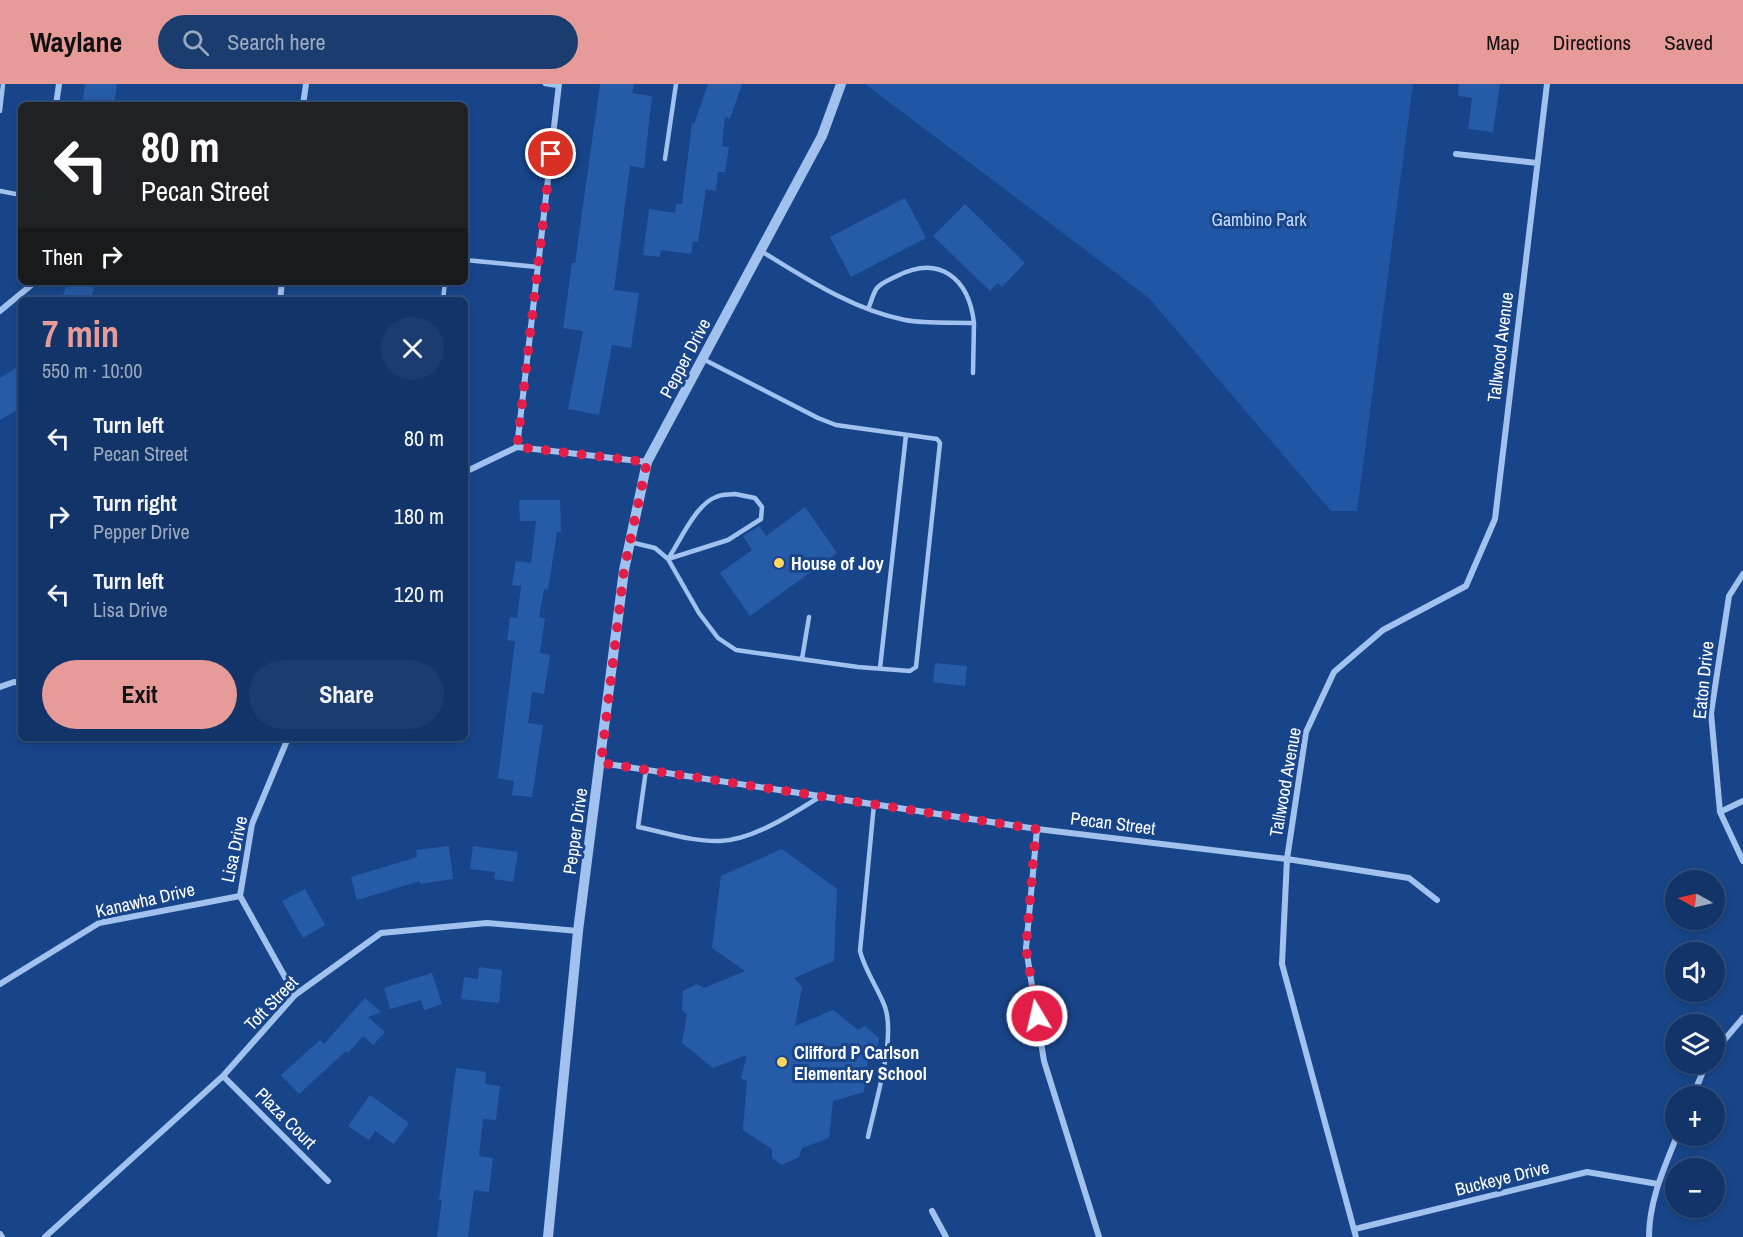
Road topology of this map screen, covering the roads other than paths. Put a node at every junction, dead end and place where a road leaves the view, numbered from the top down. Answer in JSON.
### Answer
{"nodes":[{"id":1,"x":3,"y":84,"type":"edge"},
{"id":2,"x":59,"y":84,"type":"edge"},
{"id":3,"x":306,"y":84,"type":"edge"},
{"id":4,"x":545,"y":84,"type":"edge"},
{"id":5,"x":676,"y":84,"type":"edge"},
{"id":6,"x":842,"y":84,"type":"edge"},
{"id":7,"x":1547,"y":84,"type":"edge"},
{"id":8,"x":559,"y":85,"type":"edge"},
{"id":9,"x":56,"y":102,"type":"edge"},
{"id":10,"x":303,"y":102,"type":"edge"},
{"id":11,"x":0,"y":111,"type":"edge"},
{"id":12,"x":1456,"y":154,"type":"dead end"},
{"id":13,"x":665,"y":159,"type":"dead end"},
{"id":14,"x":1537,"y":164,"type":"junction"},
{"id":15,"x":0,"y":191,"type":"edge"},
{"id":16,"x":18,"y":194,"type":"edge"},
{"id":17,"x":761,"y":251,"type":"junction"},
{"id":18,"x":468,"y":260,"type":"edge"},
{"id":19,"x":538,"y":267,"type":"junction"},
{"id":20,"x":31,"y":285,"type":"edge"},
{"id":21,"x":868,"y":309,"type":"junction"},
{"id":22,"x":0,"y":311,"type":"edge"},
{"id":23,"x":974,"y":323,"type":"junction"},
{"id":24,"x":703,"y":359,"type":"junction"},
{"id":25,"x":973,"y":373,"type":"dead end"},
{"id":26,"x":906,"y":435,"type":"junction"},
{"id":27,"x":517,"y":447,"type":"junction"},
{"id":28,"x":647,"y":462,"type":"junction"},
{"id":29,"x":468,"y":471,"type":"edge"},
{"id":30,"x":630,"y":542,"type":"junction"},
{"id":31,"x":668,"y":559,"type":"junction"},
{"id":32,"x":1743,"y":574,"type":"edge"},
{"id":33,"x":809,"y":617,"type":"dead end"},
{"id":34,"x":802,"y":659,"type":"junction"},
{"id":35,"x":880,"y":668,"type":"junction"},
{"id":36,"x":18,"y":683,"type":"edge"},
{"id":37,"x":0,"y":687,"type":"edge"},
{"id":38,"x":287,"y":741,"type":"edge"},
{"id":39,"x":601,"y":763,"type":"junction"},
{"id":40,"x":646,"y":770,"type":"junction"},
{"id":41,"x":821,"y":796,"type":"junction"},
{"id":42,"x":1743,"y":801,"type":"edge"},
{"id":43,"x":874,"y":804,"type":"junction"},
{"id":44,"x":1720,"y":812,"type":"junction"},
{"id":45,"x":1036,"y":829,"type":"junction"},
{"id":46,"x":1287,"y":859,"type":"junction"},
{"id":47,"x":1743,"y":861,"type":"edge"},
{"id":48,"x":240,"y":896,"type":"junction"},
{"id":49,"x":1437,"y":900,"type":"dead end"},
{"id":50,"x":578,"y":931,"type":"junction"},
{"id":51,"x":0,"y":984,"type":"edge"},
{"id":52,"x":295,"y":995,"type":"junction"},
{"id":53,"x":1743,"y":1018,"type":"edge"},
{"id":54,"x":1725,"y":1039,"type":"edge"},
{"id":55,"x":223,"y":1076,"type":"junction"},
{"id":56,"x":868,"y":1137,"type":"dead end"},
{"id":57,"x":1673,"y":1146,"type":"edge"},
{"id":58,"x":328,"y":1181,"type":"dead end"},
{"id":59,"x":1658,"y":1184,"type":"junction"},
{"id":60,"x":932,"y":1211,"type":"dead end"},
{"id":61,"x":1355,"y":1229,"type":"junction"},
{"id":62,"x":54,"y":1230,"type":"junction"},
{"id":63,"x":45,"y":1237,"type":"edge"},
{"id":64,"x":61,"y":1237,"type":"edge"},
{"id":65,"x":548,"y":1237,"type":"edge"},
{"id":66,"x":946,"y":1237,"type":"edge"},
{"id":67,"x":1099,"y":1237,"type":"edge"},
{"id":68,"x":1356,"y":1237,"type":"edge"},
{"id":69,"x":1649,"y":1237,"type":"edge"}],
"edges":[{"from":1,"to":11,"type":"lane"},
{"from":2,"to":9,"type":"street"},
{"from":3,"to":10,"type":"street"},
{"from":4,"to":8,"type":"lane"},
{"from":5,"to":13,"type":"lane"},
{"from":6,"to":17,"type":"street","name":"Pepper Drive"},
{"from":7,"to":14,"type":"street","name":"Tallwood Avenue"},
{"from":8,"to":19,"type":"street"},
{"from":12,"to":14,"type":"street"},
{"from":14,"to":46,"type":"street","name":"Tallwood Avenue"},
{"from":15,"to":16,"type":"lane"},
{"from":17,"to":21,"type":"lane"},
{"from":17,"to":24,"type":"street","name":"Pepper Drive"},
{"from":18,"to":19,"type":"lane"},
{"from":19,"to":27,"type":"street"},
{"from":20,"to":22,"type":"street"},
{"from":21,"to":23,"type":"lane"},
{"from":21,"to":23,"type":"lane"},
{"from":23,"to":25,"type":"lane"},
{"from":24,"to":26,"type":"lane"},
{"from":24,"to":28,"type":"street","name":"Pepper Drive"},
{"from":26,"to":35,"type":"lane"},
{"from":26,"to":35,"type":"lane"},
{"from":27,"to":28,"type":"street"},
{"from":27,"to":29,"type":"street"},
{"from":28,"to":30,"type":"street","name":"Pepper Drive"},
{"from":30,"to":31,"type":"lane"},
{"from":30,"to":39,"type":"street","name":"Pepper Drive"},
{"from":31,"to":31,"type":"lane"},
{"from":31,"to":34,"type":"lane"},
{"from":32,"to":44,"type":"street","name":"Eaton Drive"},
{"from":33,"to":34,"type":"lane"},
{"from":34,"to":35,"type":"lane"},
{"from":36,"to":37,"type":"street"},
{"from":38,"to":48,"type":"street","name":"Lisa Drive"},
{"from":39,"to":40,"type":"street","name":"Pecan Street"},
{"from":39,"to":50,"type":"street","name":"Pepper Drive"},
{"from":40,"to":41,"type":"street","name":"Pecan Street"},
{"from":40,"to":41,"type":"lane"},
{"from":41,"to":43,"type":"street","name":"Pecan Street"},
{"from":42,"to":44,"type":"street"},
{"from":43,"to":45,"type":"street","name":"Pecan Street"},
{"from":43,"to":56,"type":"lane"},
{"from":44,"to":47,"type":"street","name":"Eaton Drive"},
{"from":45,"to":46,"type":"street","name":"Pecan Street"},
{"from":45,"to":67,"type":"street"},
{"from":46,"to":49,"type":"street","name":"Pecan Street"},
{"from":46,"to":61,"type":"street","name":"Tallwood Avenue"},
{"from":48,"to":51,"type":"street","name":"Kanawha Drive"},
{"from":48,"to":52,"type":"street","name":"Lisa Drive"},
{"from":50,"to":52,"type":"street","name":"Toft Street"},
{"from":50,"to":65,"type":"street","name":"Pepper Drive"},
{"from":52,"to":55,"type":"street","name":"Toft Street"},
{"from":53,"to":54,"type":"street"},
{"from":55,"to":58,"type":"street","name":"Plaza Court"},
{"from":55,"to":62,"type":"street","name":"Toft Street"},
{"from":57,"to":59,"type":"street"},
{"from":59,"to":61,"type":"street","name":"Buckeye Drive"},
{"from":59,"to":69,"type":"street"},
{"from":60,"to":66,"type":"street"},
{"from":61,"to":68,"type":"street","name":"Tallwood Avenue"},
{"from":62,"to":63,"type":"street","name":"Toft Street"},
{"from":62,"to":64,"type":"street"}]}
